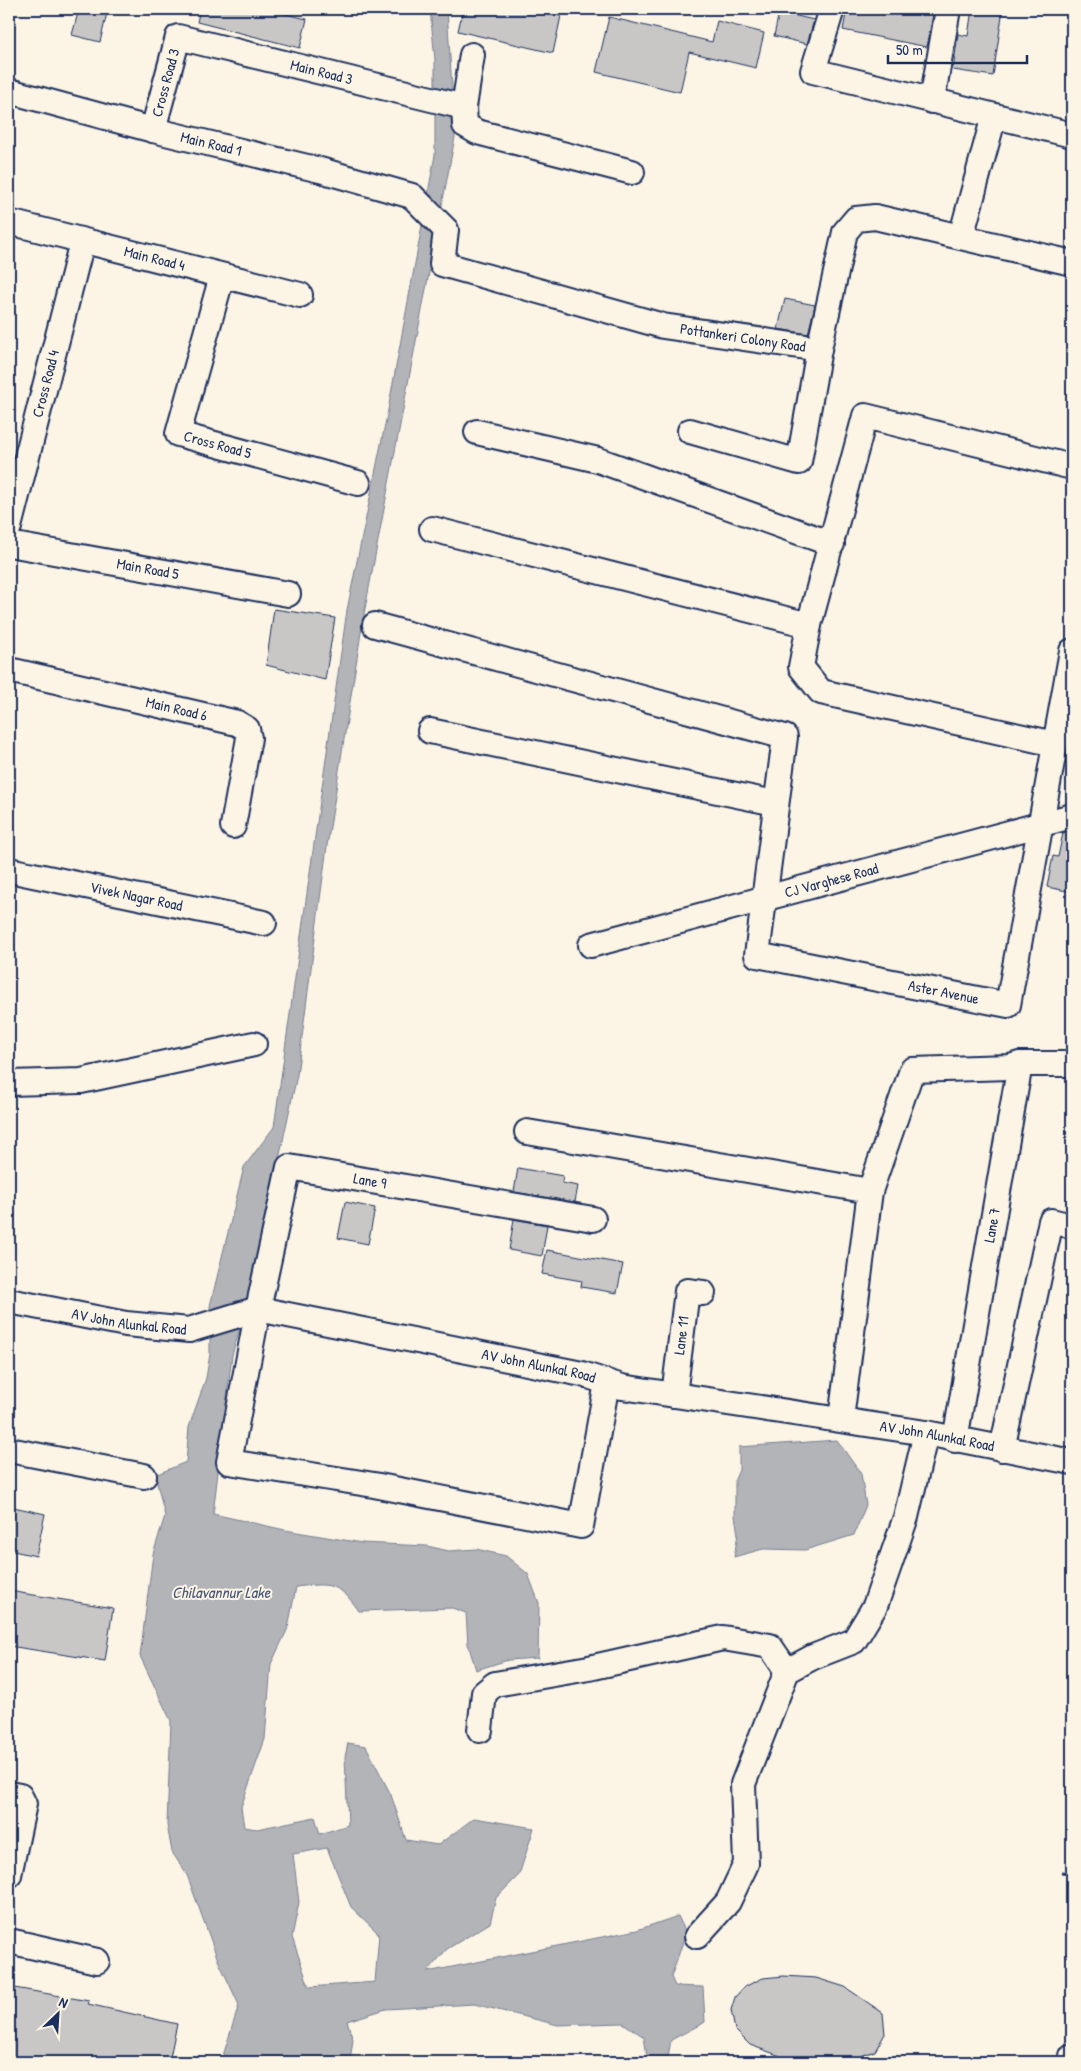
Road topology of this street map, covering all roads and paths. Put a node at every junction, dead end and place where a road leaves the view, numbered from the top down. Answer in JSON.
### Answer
{"nodes":[{"id":1,"x":832,"y":9,"type":"edge"},
{"id":2,"x":948,"y":9,"type":"edge"},
{"id":3,"x":178,"y":37,"type":"joint"},
{"id":4,"x":472,"y":55,"type":"dead end"},
{"id":5,"x":9,"y":91,"type":"edge"},
{"id":6,"x":932,"y":101,"type":"junction"},
{"id":7,"x":464,"y":107,"type":"junction"},
{"id":8,"x":994,"y":116,"type":"junction"},
{"id":9,"x":153,"y":130,"type":"junction"},
{"id":10,"x":1072,"y":135,"type":"edge"},
{"id":11,"x":632,"y":172,"type":"dead end"},
{"id":12,"x":9,"y":222,"type":"edge"},
{"id":13,"x":446,"y":230,"type":"joint"},
{"id":14,"x":961,"y":237,"type":"junction"},
{"id":15,"x":82,"y":242,"type":"junction"},
{"id":16,"x":1072,"y":262,"type":"edge"},
{"id":17,"x":222,"y":276,"type":"junction"},
{"id":18,"x":300,"y":295,"type":"dead end"},
{"id":19,"x":819,"y":349,"type":"junction"},
{"id":20,"x":477,"y":432,"type":"dead end"},
{"id":21,"x":690,"y":432,"type":"dead end"},
{"id":22,"x":1072,"y":468,"type":"edge"},
{"id":23,"x":358,"y":483,"type":"dead end"},
{"id":24,"x":9,"y":527,"type":"edge"},
{"id":25,"x":432,"y":529,"type":"dead end"},
{"id":26,"x":9,"y":544,"type":"edge"},
{"id":27,"x":832,"y":544,"type":"junction"},
{"id":28,"x":288,"y":594,"type":"dead end"},
{"id":29,"x":809,"y":625,"type":"junction"},
{"id":30,"x":375,"y":626,"type":"dead end"},
{"id":31,"x":1072,"y":651,"type":"edge"},
{"id":32,"x":9,"y":670,"type":"edge"},
{"id":33,"x":430,"y":730,"type":"dead end"},
{"id":34,"x":1055,"y":744,"type":"junction"},
{"id":35,"x":775,"y":803,"type":"junction"},
{"id":36,"x":1072,"y":816,"type":"edge"},
{"id":37,"x":1041,"y":824,"type":"junction"},
{"id":38,"x":232,"y":826,"type":"dead end"},
{"id":39,"x":9,"y":870,"type":"edge"},
{"id":40,"x":765,"y":897,"type":"junction"},
{"id":41,"x":264,"y":923,"type":"dead end"},
{"id":42,"x":591,"y":945,"type":"dead end"},
{"id":43,"x":254,"y":1044,"type":"dead end"},
{"id":44,"x":1020,"y":1064,"type":"junction"},
{"id":45,"x":1072,"y":1064,"type":"edge"},
{"id":46,"x":9,"y":1083,"type":"edge"},
{"id":47,"x":527,"y":1132,"type":"dead end"},
{"id":48,"x":876,"y":1159,"type":"dead end"},
{"id":49,"x":870,"y":1191,"type":"junction"},
{"id":50,"x":593,"y":1219,"type":"dead end"},
{"id":51,"x":1072,"y":1226,"type":"edge"},
{"id":52,"x":702,"y":1293,"type":"dead end"},
{"id":53,"x":9,"y":1301,"type":"edge"},
{"id":54,"x":258,"y":1309,"type":"junction"},
{"id":55,"x":607,"y":1383,"type":"junction"},
{"id":56,"x":674,"y":1395,"type":"junction"},
{"id":57,"x":841,"y":1420,"type":"junction"},
{"id":58,"x":926,"y":1434,"type":"junction"},
{"id":59,"x":955,"y":1440,"type":"junction"},
{"id":60,"x":1002,"y":1449,"type":"junction"},
{"id":61,"x":9,"y":1450,"type":"edge"},
{"id":62,"x":1072,"y":1462,"type":"edge"},
{"id":63,"x":144,"y":1476,"type":"dead end"},
{"id":64,"x":787,"y":1671,"type":"junction"},
{"id":65,"x":480,"y":1730,"type":"dead end"},
{"id":66,"x":9,"y":1794,"type":"edge"},
{"id":67,"x":1061,"y":1872,"type":"dead end"},
{"id":68,"x":1072,"y":1873,"type":"edge"},
{"id":69,"x":9,"y":1875,"type":"edge"},
{"id":70,"x":697,"y":1936,"type":"dead end"},
{"id":71,"x":9,"y":1941,"type":"edge"},
{"id":72,"x":98,"y":1961,"type":"dead end"},
{"id":73,"x":1072,"y":2056,"type":"edge"},
{"id":74,"x":1071,"y":2062,"type":"edge"}],
"edges":[{"from":1,"to":6,"type":"street"},
{"from":2,"to":6,"type":"street"},
{"from":3,"to":7,"type":"street","name":"Main Road 3"},
{"from":3,"to":9,"type":"street","name":"Cross Road 3"},
{"from":4,"to":7,"type":"street"},
{"from":5,"to":9,"type":"street","name":"Main Road 1"},
{"from":6,"to":8,"type":"street"},
{"from":7,"to":11,"type":"street"},
{"from":8,"to":10,"type":"street"},
{"from":8,"to":14,"type":"street"},
{"from":9,"to":13,"type":"street","name":"Main Road 1"},
{"from":12,"to":15,"type":"street","name":"Main Road 4"},
{"from":13,"to":19,"type":"street","name":"Pottankeri Colony Road"},
{"from":14,"to":16,"type":"street","name":"Pottankeri Colony Road"},
{"from":14,"to":19,"type":"street","name":"Pottankeri Colony Road"},
{"from":15,"to":17,"type":"street","name":"Main Road 4"},
{"from":15,"to":24,"type":"street","name":"Cross Road 4"},
{"from":17,"to":18,"type":"street","name":"Main Road 4"},
{"from":17,"to":23,"type":"street","name":"Cross Road 5"},
{"from":19,"to":21,"type":"street"},
{"from":20,"to":27,"type":"street"},
{"from":22,"to":27,"type":"street"},
{"from":25,"to":29,"type":"street"},
{"from":26,"to":28,"type":"street","name":"Main Road 5"},
{"from":27,"to":29,"type":"street"},
{"from":29,"to":34,"type":"street"},
{"from":30,"to":35,"type":"street"},
{"from":31,"to":34,"type":"street"},
{"from":32,"to":38,"type":"street","name":"Main Road 6"},
{"from":33,"to":35,"type":"street"},
{"from":34,"to":37,"type":"street"},
{"from":35,"to":40,"type":"street"},
{"from":36,"to":37,"type":"street","name":"CJ Varghese Road"},
{"from":37,"to":40,"type":"street","name":"CJ Varghese Road"},
{"from":37,"to":40,"type":"street","name":"Aster Avenue"},
{"from":39,"to":41,"type":"street","name":"Vivek Nagar Road"},
{"from":40,"to":42,"type":"street","name":"CJ Varghese Road"},
{"from":43,"to":46,"type":"street"},
{"from":44,"to":45,"type":"street"},
{"from":44,"to":49,"type":"street"},
{"from":44,"to":59,"type":"street","name":"Lane 7"},
{"from":47,"to":49,"type":"street"},
{"from":48,"to":49,"type":"street"},
{"from":49,"to":57,"type":"street"},
{"from":50,"to":54,"type":"street","name":"Lane 9"},
{"from":51,"to":60,"type":"street"},
{"from":52,"to":56,"type":"street","name":"Lane 11"},
{"from":53,"to":54,"type":"street","name":"AV John Alunkal Road"},
{"from":54,"to":55,"type":"street","name":"AV John Alunkal Road"},
{"from":54,"to":55,"type":"street"},
{"from":55,"to":56,"type":"street","name":"AV John Alunkal Road"},
{"from":56,"to":57,"type":"street","name":"AV John Alunkal Road"},
{"from":57,"to":58,"type":"street","name":"AV John Alunkal Road"},
{"from":58,"to":59,"type":"street","name":"AV John Alunkal Road"},
{"from":58,"to":64,"type":"street"},
{"from":59,"to":60,"type":"street","name":"AV John Alunkal Road"},
{"from":60,"to":62,"type":"street","name":"AV John Alunkal Road"},
{"from":61,"to":63,"type":"street"},
{"from":64,"to":65,"type":"street"},
{"from":64,"to":70,"type":"street"},
{"from":66,"to":69,"type":"street"},
{"from":67,"to":68,"type":"path"},
{"from":71,"to":72,"type":"street"},
{"from":73,"to":74,"type":"street"}]}
